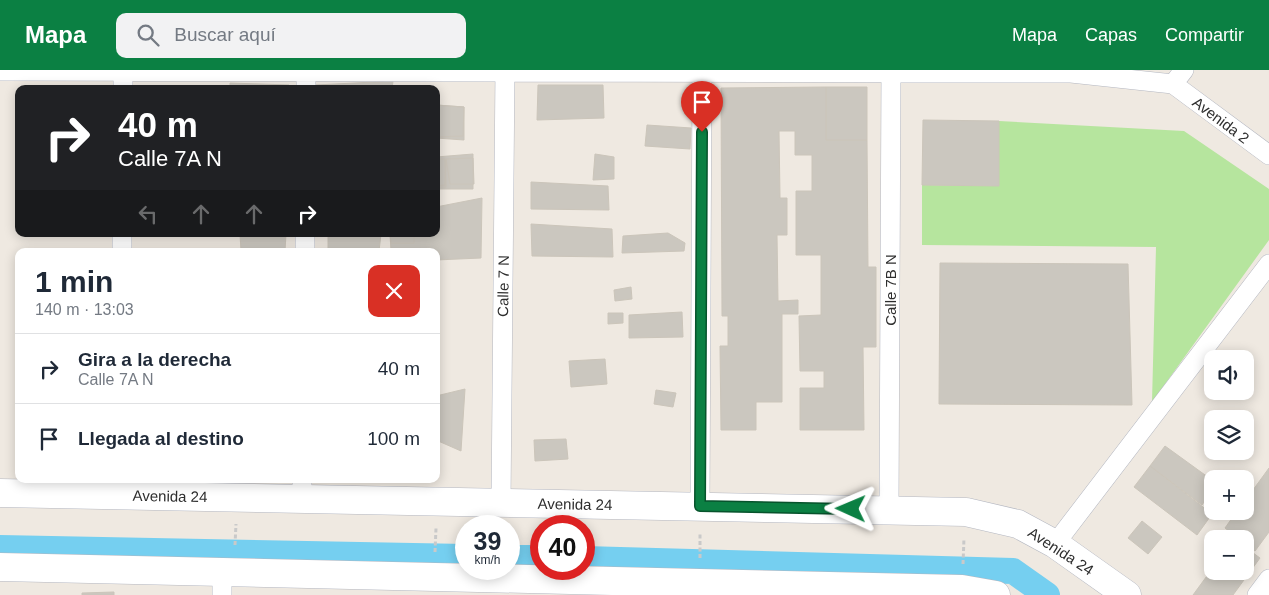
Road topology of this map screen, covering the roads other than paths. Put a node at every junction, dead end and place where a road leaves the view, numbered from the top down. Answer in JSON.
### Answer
{"nodes":[{"id":1,"x":0,"y":71,"type":"edge"},
{"id":2,"x":505,"y":71,"type":"edge"},
{"id":3,"x":702,"y":71,"type":"edge"},
{"id":4,"x":891,"y":72,"type":"edge"},
{"id":5,"x":1071,"y":72,"type":"edge"},
{"id":6,"x":123,"y":77,"type":"edge"},
{"id":7,"x":306,"y":77,"type":"edge"},
{"id":8,"x":1179,"y":77,"type":"edge"},
{"id":9,"x":1269,"y":155,"type":"edge"},
{"id":10,"x":1269,"y":264,"type":"edge"},
{"id":11,"x":120,"y":487,"type":"edge"},
{"id":12,"x":302,"y":489,"type":"edge"},
{"id":13,"x":0,"y":493,"type":"edge"},
{"id":14,"x":501,"y":502,"type":"junction"},
{"id":15,"x":889,"y":510,"type":"junction"},
{"id":16,"x":700,"y":515,"type":"junction"},
{"id":17,"x":1055,"y":544,"type":"junction"},
{"id":18,"x":0,"y":567,"type":"edge"},
{"id":19,"x":435,"y":577,"type":"edge"},
{"id":20,"x":1269,"y":579,"type":"edge"},
{"id":21,"x":962,"y":583,"type":"edge"},
{"id":22,"x":222,"y":584,"type":"edge"},
{"id":23,"x":662,"y":589,"type":"edge"},
{"id":24,"x":996,"y":595,"type":"edge"},
{"id":25,"x":1127,"y":595,"type":"edge"},
{"id":26,"x":1257,"y":595,"type":"edge"}],
"edges":[{"from":1,"to":6,"type":"street"},
{"from":2,"to":3,"type":"street"},
{"from":2,"to":7,"type":"street"},
{"from":2,"to":14,"type":"street","name":"Calle 7 N"},
{"from":3,"to":4,"type":"street"},
{"from":3,"to":16,"type":"street"},
{"from":4,"to":5,"type":"street"},
{"from":4,"to":15,"type":"street","name":"Calle 7B N"},
{"from":5,"to":8,"type":"street"},
{"from":6,"to":7,"type":"street"},
{"from":8,"to":9,"type":"street","name":"Avenida 2"},
{"from":10,"to":17,"type":"street"},
{"from":11,"to":12,"type":"street","name":"Avenida 24"},
{"from":11,"to":13,"type":"street","name":"Avenida 24"},
{"from":12,"to":14,"type":"street","name":"Avenida 24"},
{"from":14,"to":16,"type":"street","name":"Avenida 24"},
{"from":15,"to":16,"type":"street","name":"Avenida 24"},
{"from":15,"to":17,"type":"street","name":"Avenida 24"},
{"from":17,"to":25,"type":"street","name":"Avenida 24"},
{"from":18,"to":22,"type":"street"},
{"from":19,"to":22,"type":"street"},
{"from":19,"to":23,"type":"street"},
{"from":20,"to":26,"type":"street"},
{"from":21,"to":23,"type":"street"},
{"from":21,"to":24,"type":"street"}]}
